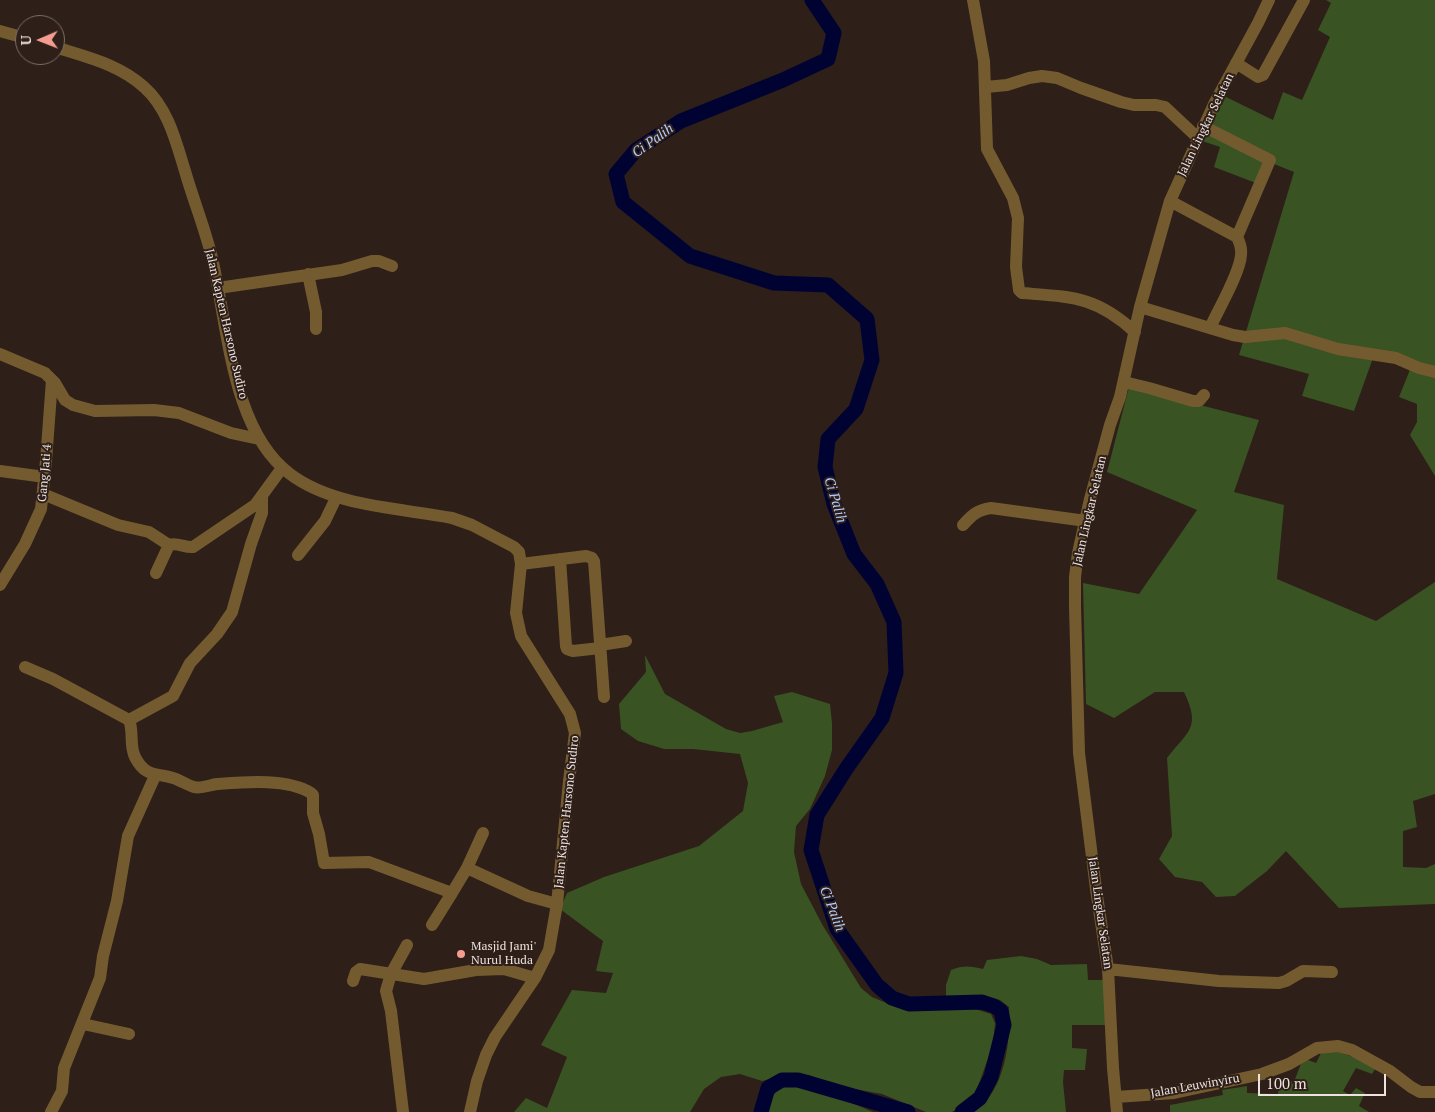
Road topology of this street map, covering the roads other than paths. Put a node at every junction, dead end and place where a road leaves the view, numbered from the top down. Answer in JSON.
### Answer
{"nodes":[{"id":1,"x":973,"y":0,"type":"edge"},
{"id":2,"x":1269,"y":0,"type":"edge"},
{"id":3,"x":1304,"y":0,"type":"edge"},
{"id":4,"x":0,"y":31,"type":"edge"},
{"id":5,"x":15,"y":35,"type":"edge"},
{"id":6,"x":65,"y":50,"type":"edge"},
{"id":7,"x":1236,"y":63,"type":"junction"},
{"id":8,"x":986,"y":87,"type":"junction"},
{"id":9,"x":1201,"y":132,"type":"junction"},
{"id":10,"x":1170,"y":201,"type":"junction"},
{"id":11,"x":1237,"y":236,"type":"junction"},
{"id":12,"x":392,"y":266,"type":"dead end"},
{"id":13,"x":308,"y":274,"type":"junction"},
{"id":14,"x":218,"y":288,"type":"junction"},
{"id":15,"x":1140,"y":307,"type":"junction"},
{"id":16,"x":1210,"y":328,"type":"junction"},
{"id":17,"x":316,"y":329,"type":"dead end"},
{"id":18,"x":1135,"y":332,"type":"junction"},
{"id":19,"x":0,"y":354,"type":"edge"},
{"id":20,"x":1435,"y":372,"type":"edge"},
{"id":21,"x":52,"y":380,"type":"junction"},
{"id":22,"x":1124,"y":382,"type":"junction"},
{"id":23,"x":1204,"y":395,"type":"dead end"},
{"id":24,"x":259,"y":440,"type":"junction"},
{"id":25,"x":282,"y":468,"type":"junction"},
{"id":26,"x":0,"y":471,"type":"edge"},
{"id":27,"x":45,"y":477,"type":"junction"},
{"id":28,"x":43,"y":494,"type":"junction"},
{"id":29,"x":262,"y":497,"type":"junction"},
{"id":30,"x":336,"y":498,"type":"junction"},
{"id":31,"x":1086,"y":521,"type":"junction"},
{"id":32,"x":963,"y":525,"type":"dead end"},
{"id":33,"x":169,"y":545,"type":"junction"},
{"id":34,"x":298,"y":555,"type":"dead end"},
{"id":35,"x":560,"y":559,"type":"junction"},
{"id":36,"x":521,"y":564,"type":"junction"},
{"id":37,"x":156,"y":573,"type":"dead end"},
{"id":38,"x":0,"y":586,"type":"edge"},
{"id":39,"x":626,"y":641,"type":"dead end"},
{"id":40,"x":600,"y":646,"type":"junction"},
{"id":41,"x":25,"y":667,"type":"dead end"},
{"id":42,"x":604,"y":697,"type":"dead end"},
{"id":43,"x":129,"y":720,"type":"junction"},
{"id":44,"x":155,"y":776,"type":"junction"},
{"id":45,"x":483,"y":833,"type":"dead end"},
{"id":46,"x":467,"y":868,"type":"junction"},
{"id":47,"x":452,"y":893,"type":"junction"},
{"id":48,"x":558,"y":904,"type":"junction"},
{"id":49,"x":432,"y":925,"type":"dead end"},
{"id":50,"x":406,"y":945,"type":"dead end"},
{"id":51,"x":1108,"y":969,"type":"junction"},
{"id":52,"x":1332,"y":972,"type":"dead end"},
{"id":53,"x":391,"y":974,"type":"junction"},
{"id":54,"x":535,"y":978,"type":"junction"},
{"id":55,"x":353,"y":981,"type":"dead end"},
{"id":56,"x":83,"y":1024,"type":"junction"},
{"id":57,"x":129,"y":1034,"type":"dead end"},
{"id":58,"x":1435,"y":1092,"type":"edge"},
{"id":59,"x":1116,"y":1097,"type":"junction"},
{"id":60,"x":51,"y":1112,"type":"edge"},
{"id":61,"x":403,"y":1112,"type":"edge"},
{"id":62,"x":470,"y":1112,"type":"edge"},
{"id":63,"x":1117,"y":1112,"type":"edge"}],
"edges":[{"from":1,"to":8,"type":"street"},
{"from":2,"to":7,"type":"street","name":"Jalan Lingkar Selatan"},
{"from":3,"to":7,"type":"street"},
{"from":4,"to":5,"type":"street"},
{"from":6,"to":14,"type":"street","name":"Jalan Kapten Harsono Sudiro"},
{"from":7,"to":9,"type":"street","name":"Jalan Lingkar Selatan"},
{"from":8,"to":9,"type":"street"},
{"from":8,"to":18,"type":"street"},
{"from":9,"to":10,"type":"street","name":"Jalan Lingkar Selatan"},
{"from":9,"to":11,"type":"street"},
{"from":10,"to":11,"type":"street"},
{"from":10,"to":15,"type":"street","name":"Jalan Lingkar Selatan"},
{"from":11,"to":16,"type":"street"},
{"from":12,"to":13,"type":"street"},
{"from":13,"to":14,"type":"street"},
{"from":13,"to":17,"type":"street"},
{"from":14,"to":24,"type":"street","name":"Jalan Kapten Harsono Sudiro"},
{"from":15,"to":16,"type":"street"},
{"from":15,"to":18,"type":"street","name":"Jalan Lingkar Selatan"},
{"from":16,"to":20,"type":"street"},
{"from":18,"to":22,"type":"street","name":"Jalan Lingkar Selatan"},
{"from":19,"to":21,"type":"street"},
{"from":21,"to":24,"type":"street"},
{"from":21,"to":27,"type":"street","name":"Gang Jati 4"},
{"from":22,"to":23,"type":"street"},
{"from":22,"to":31,"type":"street","name":"Jalan Lingkar Selatan"},
{"from":24,"to":25,"type":"street","name":"Jalan Kapten Harsono Sudiro"},
{"from":25,"to":29,"type":"street"},
{"from":25,"to":30,"type":"street","name":"Jalan Kapten Harsono Sudiro"},
{"from":26,"to":27,"type":"street"},
{"from":27,"to":28,"type":"street","name":"Gang Jati 4"},
{"from":28,"to":33,"type":"street"},
{"from":28,"to":38,"type":"street","name":"Gang Jati 4"},
{"from":29,"to":33,"type":"street"},
{"from":29,"to":43,"type":"street"},
{"from":30,"to":34,"type":"street"},
{"from":30,"to":36,"type":"street","name":"Jalan Kapten Harsono Sudiro"},
{"from":31,"to":32,"type":"street"},
{"from":31,"to":51,"type":"street","name":"Jalan Lingkar Selatan"},
{"from":33,"to":37,"type":"street"},
{"from":35,"to":36,"type":"street"},
{"from":35,"to":40,"type":"street"},
{"from":35,"to":40,"type":"street"},
{"from":36,"to":48,"type":"street","name":"Jalan Kapten Harsono Sudiro"},
{"from":39,"to":40,"type":"street"},
{"from":40,"to":42,"type":"street"},
{"from":41,"to":43,"type":"street"},
{"from":43,"to":44,"type":"street"},
{"from":44,"to":47,"type":"street"},
{"from":44,"to":56,"type":"street"},
{"from":45,"to":46,"type":"street"},
{"from":46,"to":47,"type":"street"},
{"from":46,"to":48,"type":"street"},
{"from":47,"to":49,"type":"street"},
{"from":48,"to":54,"type":"street","name":"Jalan Kapten Harsono Sudiro"},
{"from":50,"to":53,"type":"street"},
{"from":51,"to":52,"type":"street"},
{"from":51,"to":59,"type":"street","name":"Jalan Lingkar Selatan"},
{"from":53,"to":54,"type":"street"},
{"from":53,"to":55,"type":"street"},
{"from":53,"to":61,"type":"street"},
{"from":54,"to":62,"type":"street","name":"Jalan Kapten Harsono Sudiro"},
{"from":56,"to":57,"type":"street"},
{"from":56,"to":60,"type":"street"},
{"from":58,"to":59,"type":"street","name":"Jalan Leuwinyiru"},
{"from":59,"to":63,"type":"street","name":"Jalan Lingkar Selatan"}]}
